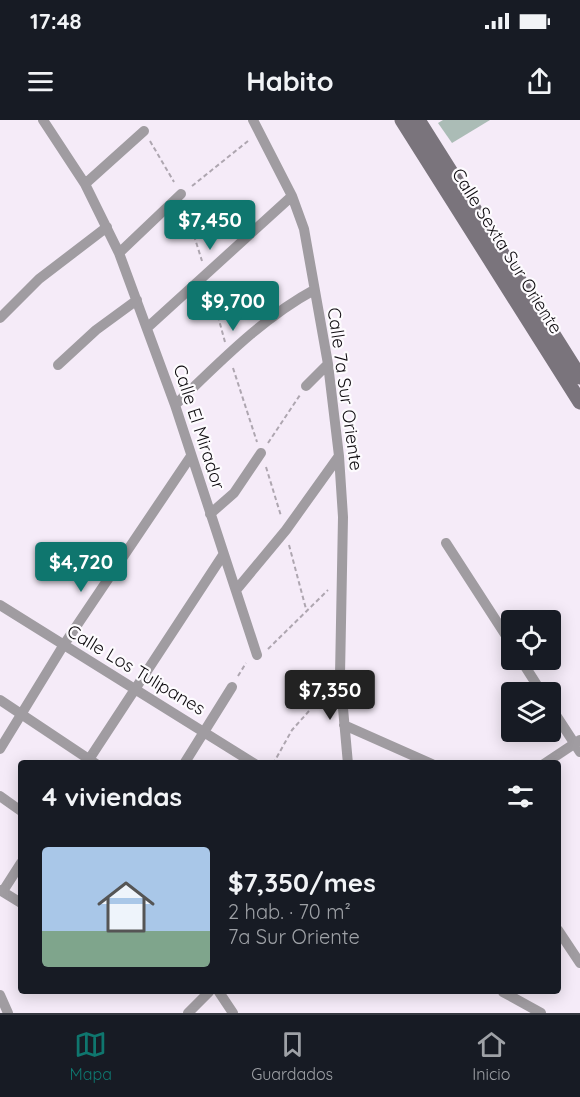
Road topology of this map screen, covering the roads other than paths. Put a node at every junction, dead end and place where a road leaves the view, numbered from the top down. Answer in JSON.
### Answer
{"nodes":[{"id":1,"x":44,"y":120,"type":"edge"},
{"id":2,"x":253,"y":120,"type":"edge"},
{"id":3,"x":402,"y":120,"type":"edge"},
{"id":4,"x":418,"y":120,"type":"edge"},
{"id":5,"x":144,"y":131,"type":"dead end"},
{"id":6,"x":85,"y":184,"type":"junction"},
{"id":7,"x":181,"y":195,"type":"road end"},
{"id":8,"x":292,"y":196,"type":"junction"},
{"id":9,"x":108,"y":227,"type":"junction"},
{"id":10,"x":119,"y":253,"type":"junction"},
{"id":11,"x":314,"y":290,"type":"junction"},
{"id":12,"x":137,"y":300,"type":"junction"},
{"id":13,"x":0,"y":318,"type":"edge"},
{"id":14,"x":539,"y":324,"type":"junction"},
{"id":15,"x":148,"y":327,"type":"junction"},
{"id":16,"x":328,"y":364,"type":"junction"},
{"id":17,"x":58,"y":365,"type":"dead end"},
{"id":18,"x":580,"y":377,"type":"edge"},
{"id":19,"x":306,"y":386,"type":"road end"},
{"id":20,"x":580,"y":402,"type":"edge"},
{"id":21,"x":175,"y":405,"type":"junction"},
{"id":22,"x":261,"y":453,"type":"road end"},
{"id":23,"x":191,"y":456,"type":"junction"},
{"id":24,"x":339,"y":456,"type":"junction"},
{"id":25,"x":210,"y":514,"type":"junction"},
{"id":26,"x":446,"y":543,"type":"dead end"},
{"id":27,"x":224,"y":555,"type":"junction"},
{"id":28,"x":237,"y":589,"type":"junction"},
{"id":29,"x":0,"y":605,"type":"edge"},
{"id":30,"x":501,"y":628,"type":"edge"},
{"id":31,"x":63,"y":646,"type":"junction"},
{"id":32,"x":257,"y":655,"type":"road end"},
{"id":33,"x":340,"y":675,"type":"junction"},
{"id":34,"x":135,"y":687,"type":"junction"},
{"id":35,"x":232,"y":687,"type":"road end"},
{"id":36,"x":0,"y":700,"type":"edge"},
{"id":37,"x":317,"y":703,"type":"road end"},
{"id":38,"x":22,"y":712,"type":"junction"},
{"id":39,"x":561,"y":721,"type":"edge"},
{"id":40,"x":344,"y":725,"type":"junction"},
{"id":41,"x":205,"y":731,"type":"junction"},
{"id":42,"x":578,"y":745,"type":"edge"},
{"id":43,"x":0,"y":749,"type":"edge"},
{"id":44,"x":88,"y":760,"type":"edge"},
{"id":45,"x":92,"y":760,"type":"edge"},
{"id":46,"x":187,"y":760,"type":"edge"},
{"id":47,"x":249,"y":760,"type":"edge"},
{"id":48,"x":348,"y":760,"type":"edge"},
{"id":49,"x":423,"y":760,"type":"edge"},
{"id":50,"x":551,"y":760,"type":"edge"},
{"id":51,"x":0,"y":796,"type":"edge"},
{"id":52,"x":18,"y":808,"type":"edge"},
{"id":53,"x":18,"y":867,"type":"edge"},
{"id":54,"x":1,"y":890,"type":"edge"},
{"id":55,"x":18,"y":901,"type":"edge"},
{"id":56,"x":561,"y":934,"type":"edge"},
{"id":57,"x":580,"y":963,"type":"edge"},
{"id":58,"x":207,"y":994,"type":"edge"},
{"id":59,"x":220,"y":994,"type":"edge"},
{"id":60,"x":506,"y":994,"type":"edge"},
{"id":61,"x":0,"y":995,"type":"edge"},
{"id":62,"x":8,"y":1013,"type":"edge"},
{"id":63,"x":188,"y":1013,"type":"edge"},
{"id":64,"x":233,"y":1013,"type":"edge"},
{"id":65,"x":541,"y":1013,"type":"edge"}],
"edges":[{"from":1,"to":6,"type":"street","name":"Calle El Mirador"},
{"from":2,"to":8,"type":"street","name":"Calle 7a Sur Oriente"},
{"from":3,"to":14,"type":"main road","name":"Calle Sexta Sur Oriente"},
{"from":4,"to":14,"type":"main road","name":"Calle Sexta Sur Oriente"},
{"from":5,"to":6,"type":"street"},
{"from":6,"to":9,"type":"street","name":"Calle El Mirador"},
{"from":7,"to":10,"type":"street"},
{"from":8,"to":11,"type":"street","name":"Calle 7a Sur Oriente"},
{"from":8,"to":15,"type":"street"},
{"from":9,"to":10,"type":"street","name":"Calle El Mirador"},
{"from":9,"to":13,"type":"street"},
{"from":10,"to":12,"type":"street","name":"Calle El Mirador"},
{"from":11,"to":16,"type":"street","name":"Calle 7a Sur Oriente"},
{"from":11,"to":21,"type":"street"},
{"from":12,"to":15,"type":"street","name":"Calle El Mirador"},
{"from":12,"to":17,"type":"street"},
{"from":14,"to":18,"type":"main road","name":"Calle Sexta Sur Oriente"},
{"from":14,"to":20,"type":"main road","name":"Calle Sexta Sur Oriente"},
{"from":15,"to":21,"type":"street","name":"Calle El Mirador"},
{"from":16,"to":19,"type":"street"},
{"from":16,"to":24,"type":"street","name":"Calle 7a Sur Oriente"},
{"from":21,"to":23,"type":"street","name":"Calle El Mirador"},
{"from":22,"to":25,"type":"street"},
{"from":23,"to":25,"type":"street","name":"Calle El Mirador"},
{"from":23,"to":31,"type":"street"},
{"from":24,"to":28,"type":"street"},
{"from":24,"to":33,"type":"street","name":"Calle 7a Sur Oriente"},
{"from":25,"to":27,"type":"street","name":"Calle El Mirador"},
{"from":26,"to":30,"type":"street"},
{"from":27,"to":28,"type":"street","name":"Calle El Mirador"},
{"from":27,"to":34,"type":"street"},
{"from":28,"to":32,"type":"street","name":"Calle El Mirador"},
{"from":29,"to":31,"type":"street","name":"Calle Los Tulipanes"},
{"from":31,"to":34,"type":"street","name":"Calle Los Tulipanes"},
{"from":31,"to":38,"type":"street"},
{"from":33,"to":37,"type":"street"},
{"from":33,"to":40,"type":"street","name":"Calle 7a Sur Oriente"},
{"from":34,"to":41,"type":"street","name":"Calle Los Tulipanes"},
{"from":34,"to":45,"type":"street"},
{"from":35,"to":41,"type":"street"},
{"from":36,"to":38,"type":"street"},
{"from":38,"to":43,"type":"street"},
{"from":38,"to":44,"type":"street"},
{"from":39,"to":42,"type":"street"},
{"from":40,"to":48,"type":"street","name":"Calle 7a Sur Oriente"},
{"from":40,"to":49,"type":"street"},
{"from":41,"to":46,"type":"street"},
{"from":41,"to":47,"type":"street","name":"Calle Los Tulipanes"},
{"from":42,"to":50,"type":"street"},
{"from":51,"to":52,"type":"street"},
{"from":53,"to":54,"type":"street"},
{"from":54,"to":55,"type":"street"},
{"from":56,"to":57,"type":"street"},
{"from":58,"to":63,"type":"street"},
{"from":59,"to":64,"type":"street"},
{"from":60,"to":65,"type":"street"},
{"from":61,"to":62,"type":"street"}]}
